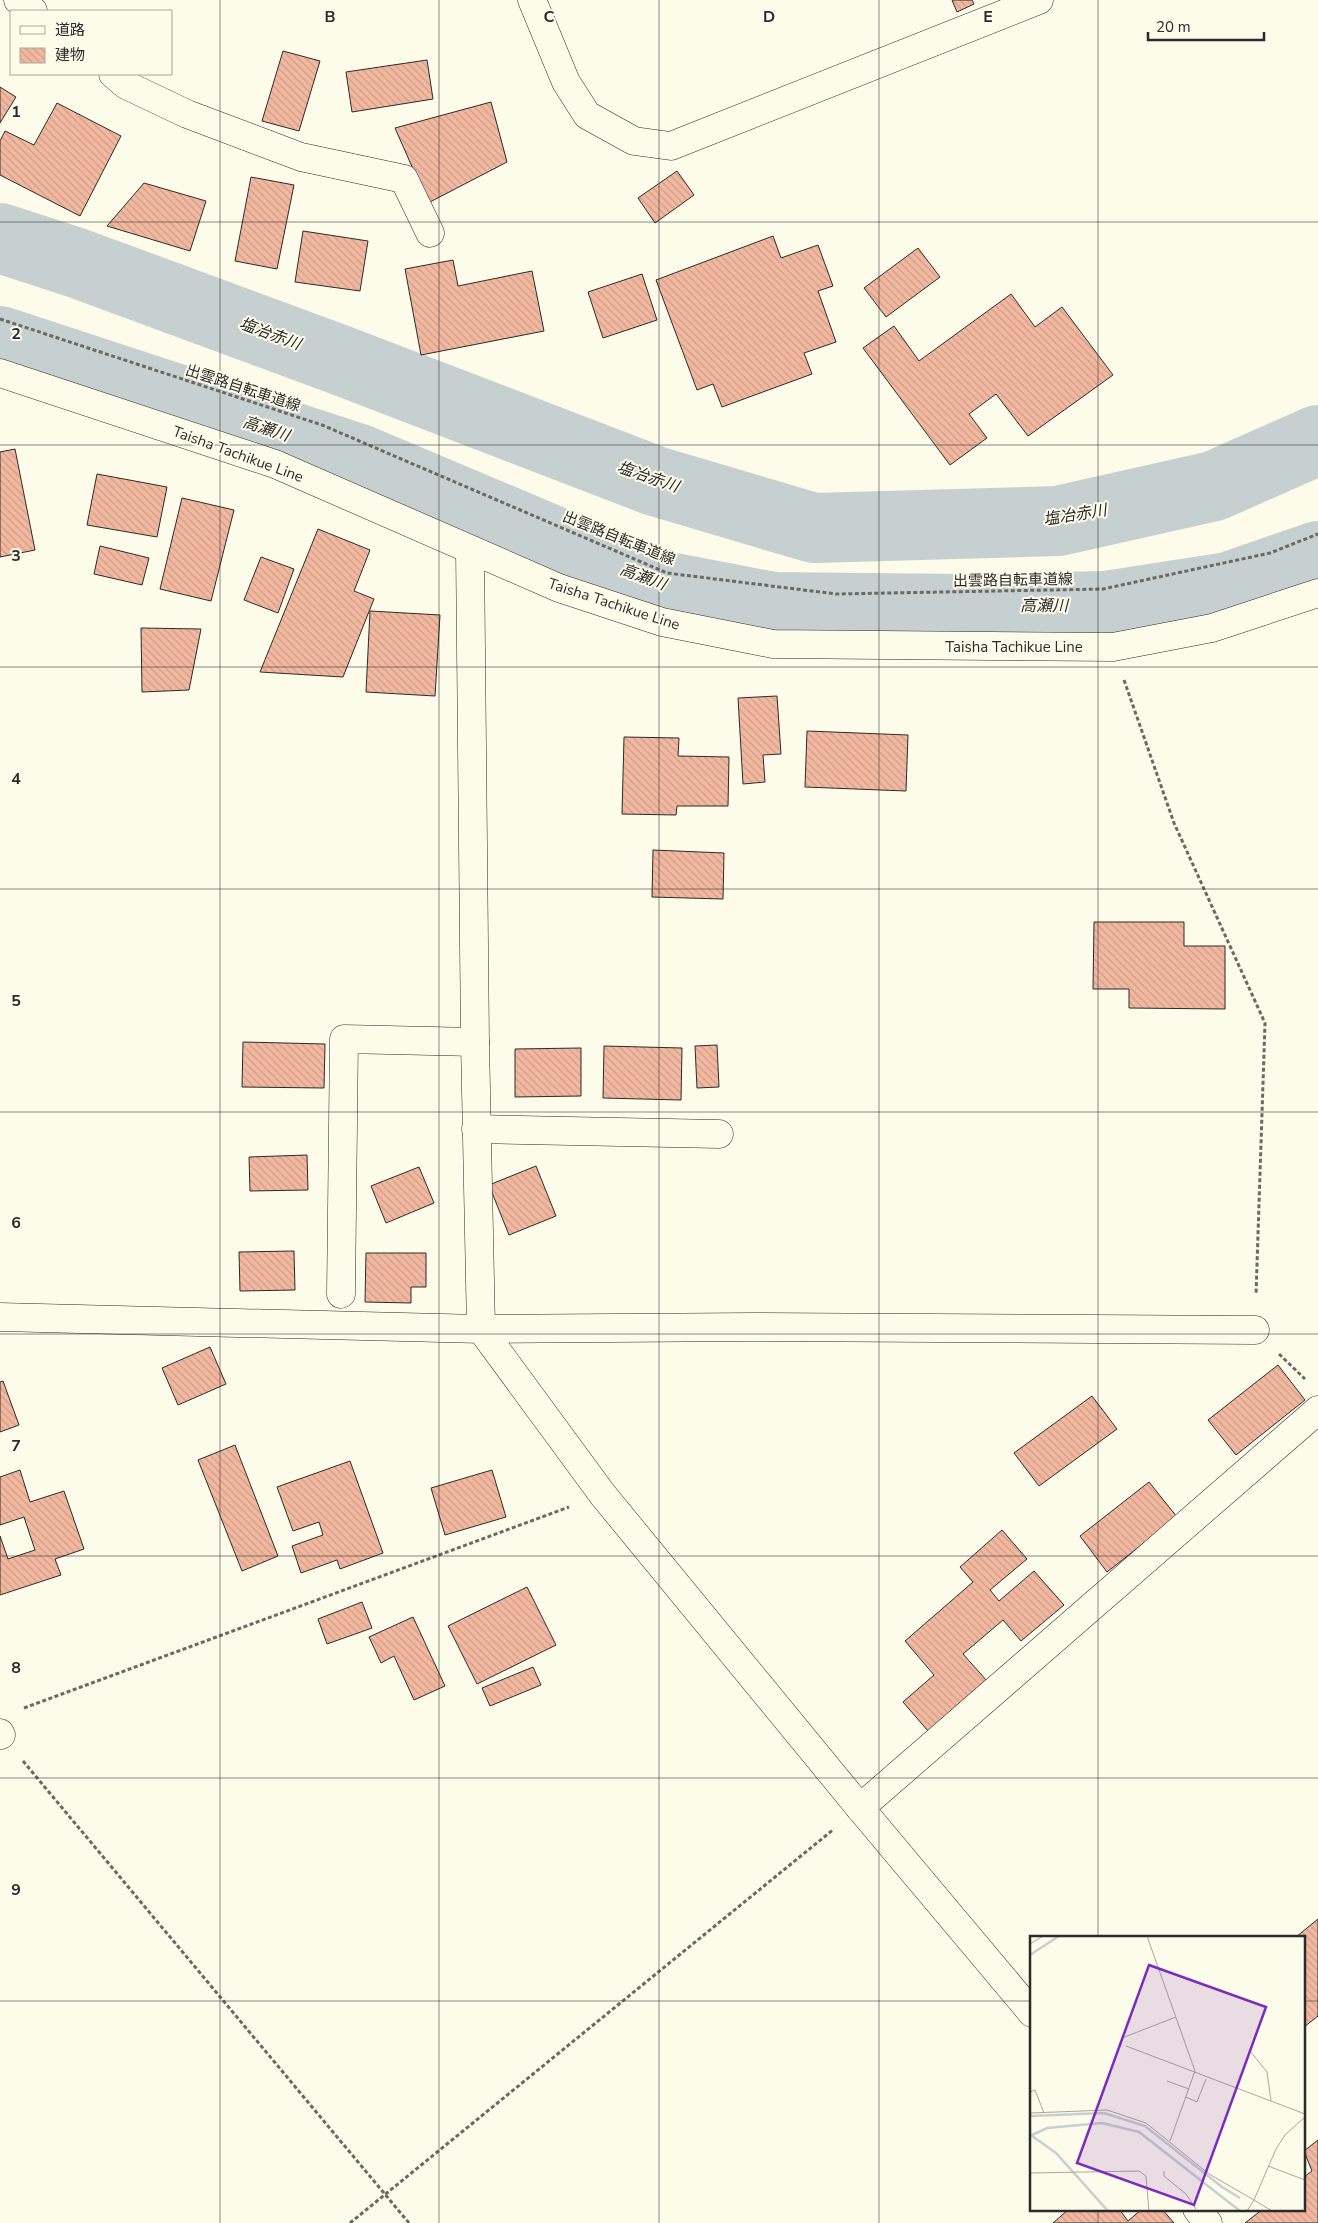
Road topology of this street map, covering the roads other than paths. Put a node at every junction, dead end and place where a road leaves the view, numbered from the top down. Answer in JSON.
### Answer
{"nodes":[{"id":1,"x":18,"y":0,"type":"edge"},
{"id":2,"x":532,"y":0,"type":"edge"},
{"id":3,"x":1039,"y":0,"type":"edge"},
{"id":4,"x":32,"y":10,"type":"edge"},
{"id":5,"x":114,"y":75,"type":"edge"},
{"id":6,"x":430,"y":233,"type":"dead end"},
{"id":7,"x":0,"y":374,"type":"edge"},
{"id":8,"x":470,"y":550,"type":"junction"},
{"id":9,"x":1318,"y":593,"type":"edge"},
{"id":10,"x":475,"y":1042,"type":"junction"},
{"id":11,"x":476,"y":1129,"type":"junction"},
{"id":12,"x":719,"y":1134,"type":"dead end"},
{"id":13,"x":341,"y":1294,"type":"dead end"},
{"id":14,"x":0,"y":1316,"type":"edge"},
{"id":15,"x":481,"y":1329,"type":"junction"},
{"id":16,"x":1255,"y":1330,"type":"road end"},
{"id":17,"x":1318,"y":1410,"type":"edge"},
{"id":18,"x":860,"y":1808,"type":"junction"},
{"id":19,"x":1030,"y":2011,"type":"edge"},
{"id":20,"x":1198,"y":2210,"type":"edge"},
{"id":21,"x":1208,"y":2223,"type":"edge"}],
"edges":[{"from":1,"to":4,"type":"street"},
{"from":2,"to":3,"type":"street"},
{"from":5,"to":6,"type":"street"},
{"from":7,"to":8,"type":"street","name":"Taisha Tachikue Line"},
{"from":8,"to":9,"type":"street","name":"Taisha Tachikue Line"},
{"from":8,"to":10,"type":"street"},
{"from":10,"to":11,"type":"street"},
{"from":10,"to":13,"type":"street"},
{"from":11,"to":12,"type":"street"},
{"from":11,"to":15,"type":"street"},
{"from":14,"to":15,"type":"street"},
{"from":15,"to":16,"type":"street"},
{"from":15,"to":18,"type":"street"},
{"from":17,"to":18,"type":"street"},
{"from":18,"to":19,"type":"street"},
{"from":20,"to":21,"type":"street"}]}
